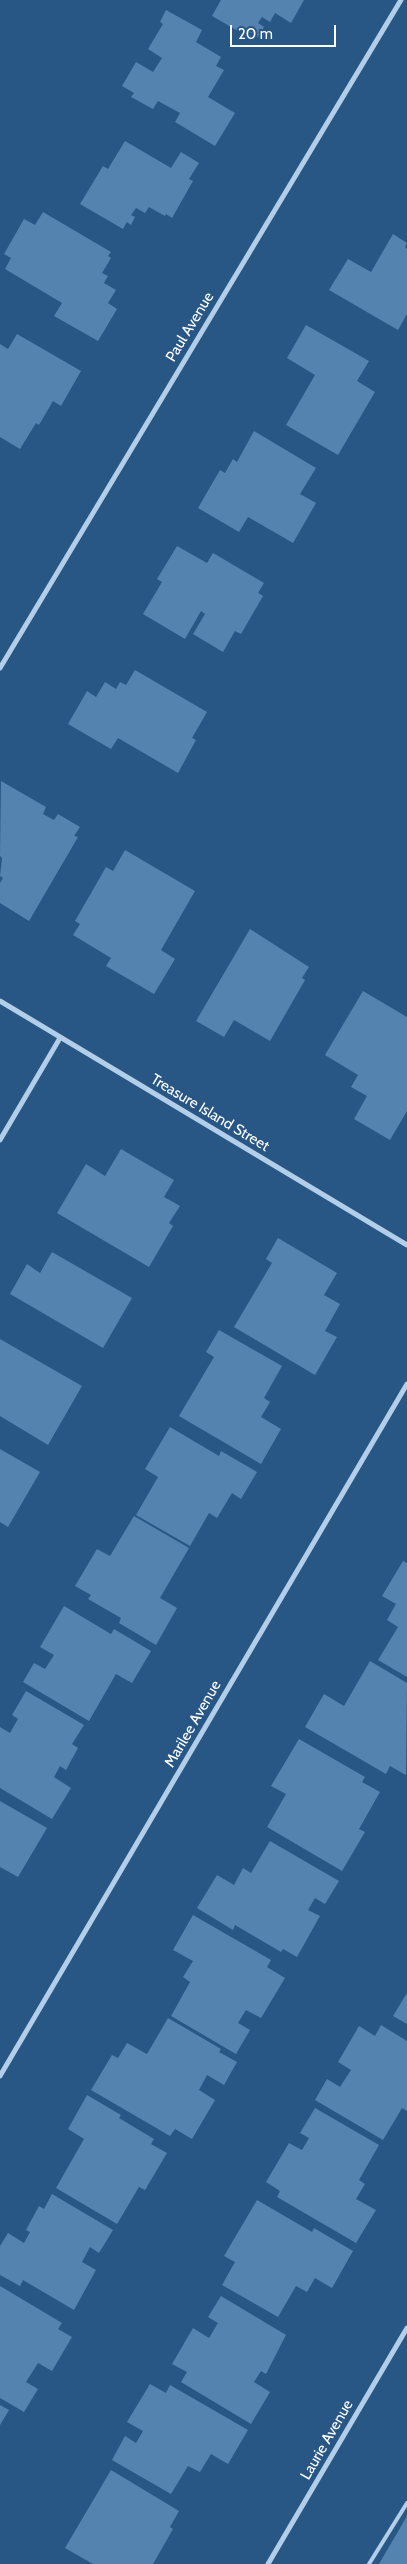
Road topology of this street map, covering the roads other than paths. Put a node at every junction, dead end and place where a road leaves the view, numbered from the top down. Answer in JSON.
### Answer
{"nodes":[{"id":1,"x":401,"y":0,"type":"edge"},
{"id":2,"x":0,"y":668,"type":"edge"},
{"id":3,"x":0,"y":1002,"type":"edge"},
{"id":4,"x":60,"y":1038,"type":"junction"},
{"id":5,"x":0,"y":1140,"type":"edge"},
{"id":6,"x":407,"y":1245,"type":"edge"},
{"id":7,"x":407,"y":1384,"type":"edge"},
{"id":8,"x":0,"y":2076,"type":"edge"},
{"id":9,"x":407,"y":2328,"type":"edge"},
{"id":10,"x":407,"y":2503,"type":"edge"},
{"id":11,"x":268,"y":2564,"type":"edge"},
{"id":12,"x":369,"y":2564,"type":"edge"}],
"edges":[{"from":1,"to":2,"type":"street","name":"Paul Avenue"},
{"from":3,"to":4,"type":"street","name":"Treasure Island Street"},
{"from":4,"to":5,"type":"street"},
{"from":4,"to":6,"type":"street","name":"Treasure Island Street"},
{"from":7,"to":8,"type":"street","name":"Marilee Avenue"},
{"from":9,"to":11,"type":"street","name":"Laurie Avenue"},
{"from":10,"to":12,"type":"lane"}]}
